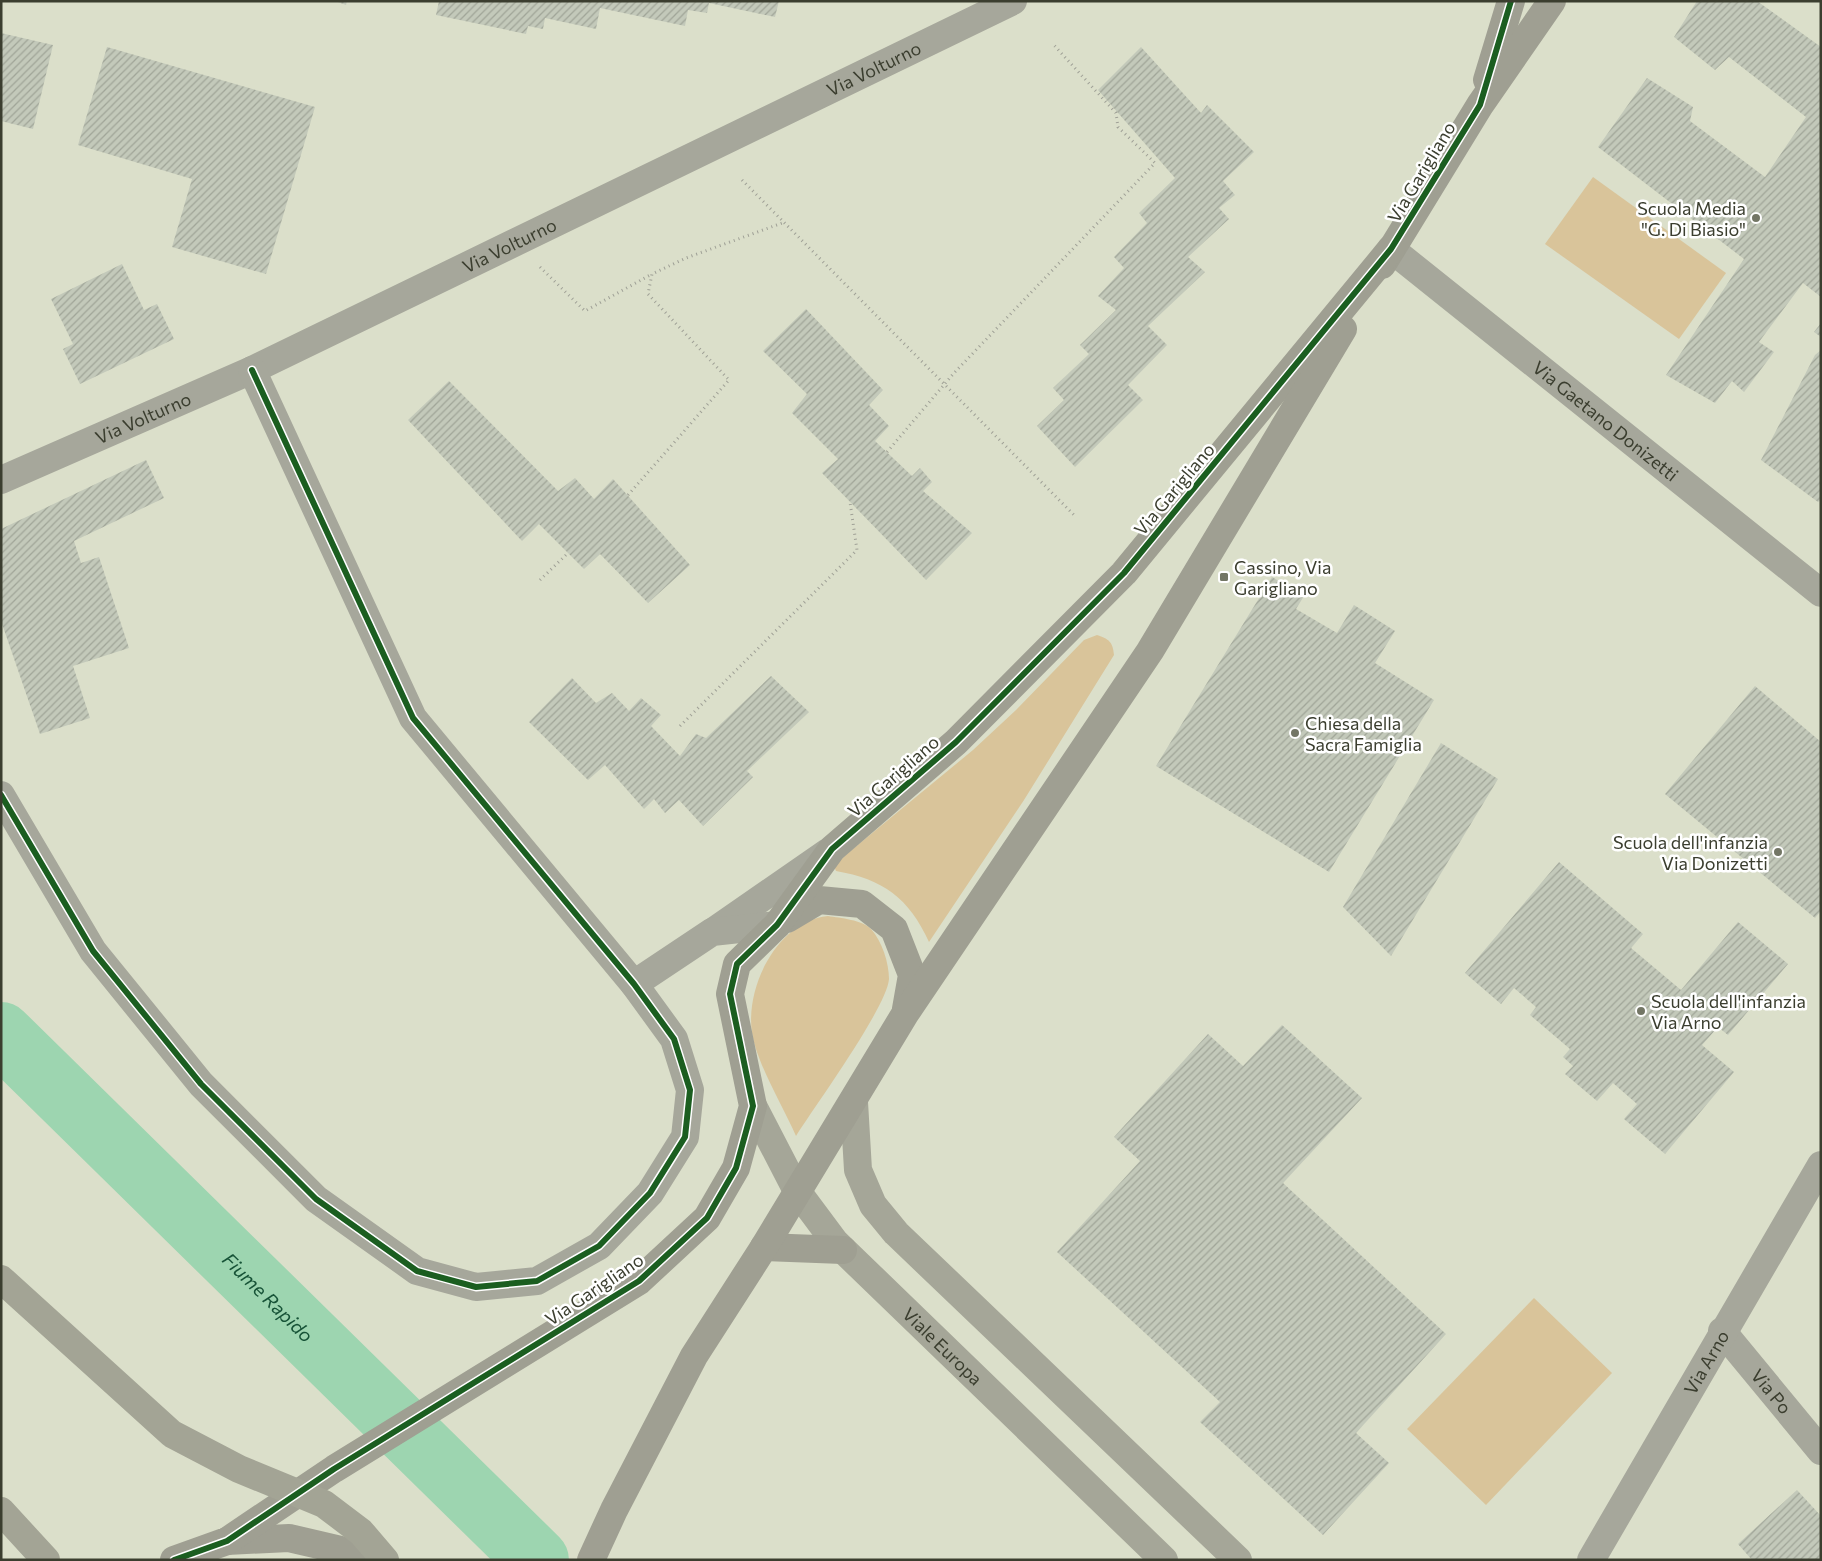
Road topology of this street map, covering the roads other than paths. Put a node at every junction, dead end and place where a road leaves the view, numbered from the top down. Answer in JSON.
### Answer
{"nodes":[{"id":1,"x":1013,"y":1,"type":"edge"},
{"id":2,"x":1511,"y":1,"type":"edge"},
{"id":3,"x":1552,"y":1,"type":"edge"},
{"id":4,"x":1480,"y":105,"type":"junction"},
{"id":5,"x":1391,"y":249,"type":"junction"},
{"id":6,"x":252,"y":370,"type":"junction"},
{"id":7,"x":1,"y":480,"type":"edge"},
{"id":8,"x":1821,"y":593,"type":"edge"},
{"id":9,"x":1,"y":795,"type":"edge"},
{"id":10,"x":832,"y":850,"type":"junction"},
{"id":11,"x":777,"y":925,"type":"junction"},
{"id":12,"x":712,"y":932,"type":"junction"},
{"id":13,"x":634,"y":984,"type":"junction"},
{"id":14,"x":906,"y":1014,"type":"junction"},
{"id":15,"x":854,"y":1102,"type":"junction"},
{"id":16,"x":753,"y":1106,"type":"junction"},
{"id":17,"x":1821,"y":1165,"type":"edge"},
{"id":18,"x":797,"y":1191,"type":"junction"},
{"id":19,"x":764,"y":1247,"type":"junction"},
{"id":20,"x":843,"y":1250,"type":"junction"},
{"id":21,"x":1,"y":1279,"type":"edge"},
{"id":22,"x":1722,"y":1331,"type":"junction"},
{"id":23,"x":1821,"y":1451,"type":"edge"},
{"id":24,"x":297,"y":1493,"type":"junction"},
{"id":25,"x":1,"y":1511,"type":"edge"},
{"id":26,"x":227,"y":1541,"type":"junction"},
{"id":27,"x":46,"y":1560,"type":"edge"},
{"id":28,"x":174,"y":1560,"type":"edge"},
{"id":29,"x":362,"y":1560,"type":"edge"},
{"id":30,"x":385,"y":1560,"type":"edge"},
{"id":31,"x":591,"y":1560,"type":"edge"},
{"id":32,"x":1164,"y":1560,"type":"edge"},
{"id":33,"x":1238,"y":1560,"type":"edge"},
{"id":34,"x":1591,"y":1560,"type":"edge"}],
"edges":[{"from":1,"to":6,"type":"street","name":"Via Volturno"},
{"from":2,"to":4,"type":"main road","name":"Via Garigliano"},
{"from":3,"to":4,"type":"main road","name":"Via Garigliano"},
{"from":4,"to":5,"type":"main road","name":"Via Garigliano"},
{"from":5,"to":8,"type":"street","name":"Via Gaetano Donizetti"},
{"from":5,"to":10,"type":"main road","name":"Via Garigliano"},
{"from":5,"to":14,"type":"main road","name":"Via Garigliano"},
{"from":6,"to":7,"type":"street","name":"Via Volturno"},
{"from":6,"to":13,"type":"street"},
{"from":9,"to":13,"type":"street"},
{"from":10,"to":11,"type":"main road","name":"Via Garigliano"},
{"from":10,"to":12,"type":"street"},
{"from":11,"to":12,"type":"street"},
{"from":11,"to":14,"type":"main road","name":"Via Garigliano"},
{"from":11,"to":16,"type":"main road","name":"Via Garigliano"},
{"from":12,"to":13,"type":"street"},
{"from":14,"to":15,"type":"main road","name":"Via Garigliano"},
{"from":15,"to":18,"type":"main road","name":"Via Garigliano"},
{"from":15,"to":33,"type":"street"},
{"from":16,"to":18,"type":"street","name":"Viale Europa"},
{"from":16,"to":24,"type":"main road","name":"Via Garigliano"},
{"from":17,"to":22,"type":"street","name":"Via Arno"},
{"from":18,"to":19,"type":"main road","name":"Via Garigliano"},
{"from":18,"to":20,"type":"street","name":"Viale Europa"},
{"from":19,"to":20,"type":"main road"},
{"from":19,"to":31,"type":"main road","name":"Via Garigliano"},
{"from":20,"to":32,"type":"street","name":"Viale Europa"},
{"from":21,"to":24,"type":"highway"},
{"from":22,"to":23,"type":"street","name":"Via Po"},
{"from":22,"to":34,"type":"street","name":"Via Arno"},
{"from":24,"to":26,"type":"main road","name":"Via Garigliano"},
{"from":24,"to":30,"type":"highway"},
{"from":25,"to":27,"type":"highway"},
{"from":26,"to":28,"type":"main road"},
{"from":26,"to":29,"type":"main road"}]}
